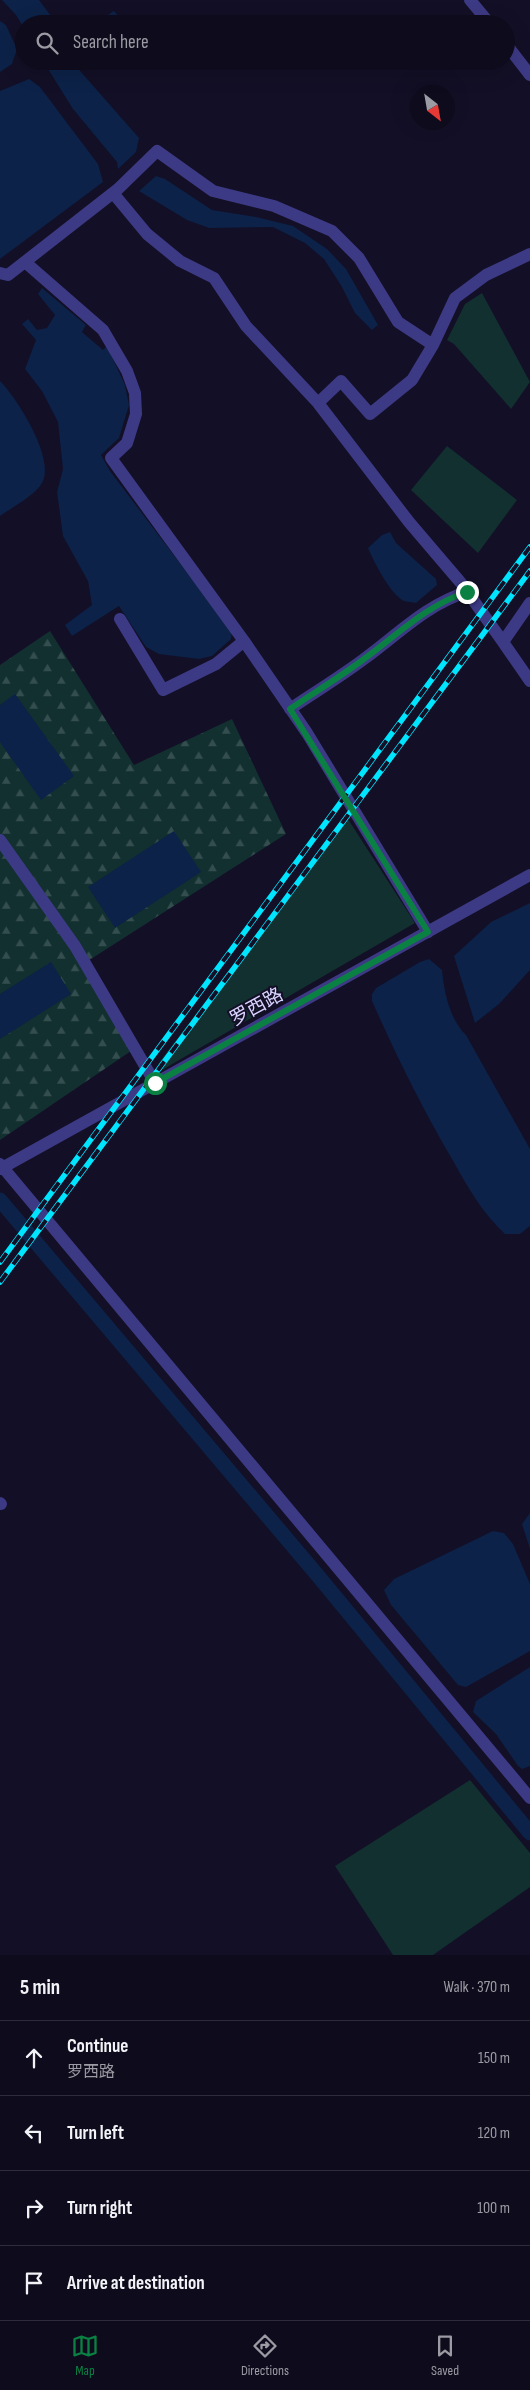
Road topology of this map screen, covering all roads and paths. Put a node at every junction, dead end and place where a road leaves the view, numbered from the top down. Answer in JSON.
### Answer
{"nodes":[{"id":1,"x":470,"y":0,"type":"edge"},
{"id":2,"x":482,"y":15,"type":"edge"},
{"id":3,"x":515,"y":56,"type":"edge"},
{"id":4,"x":530,"y":75,"type":"edge"},
{"id":5,"x":113,"y":193,"type":"junction"},
{"id":6,"x":530,"y":254,"type":"edge"},
{"id":7,"x":25,"y":262,"type":"junction"},
{"id":8,"x":4,"y":274,"type":"edge"},
{"id":9,"x":433,"y":345,"type":"junction"},
{"id":10,"x":318,"y":403,"type":"junction"},
{"id":11,"x":467,"y":592,"type":"junction"},
{"id":12,"x":530,"y":603,"type":"edge"},
{"id":13,"x":120,"y":620,"type":"dead end"},
{"id":14,"x":244,"y":640,"type":"junction"},
{"id":15,"x":503,"y":642,"type":"junction"},
{"id":16,"x":530,"y":681,"type":"edge"},
{"id":17,"x":290,"y":709,"type":"junction"},
{"id":18,"x":0,"y":840,"type":"edge"},
{"id":19,"x":530,"y":875,"type":"edge"},
{"id":20,"x":428,"y":932,"type":"junction"},
{"id":21,"x":155,"y":1083,"type":"junction"},
{"id":22,"x":1,"y":1167,"type":"edge"},
{"id":23,"x":530,"y":1798,"type":"edge"}],
"edges":[{"from":1,"to":2,"type":"street"},
{"from":3,"to":4,"type":"street"},
{"from":5,"to":7,"type":"street"},
{"from":5,"to":9,"type":"street"},
{"from":5,"to":10,"type":"street"},
{"from":6,"to":9,"type":"street"},
{"from":7,"to":8,"type":"street"},
{"from":7,"to":14,"type":"street"},
{"from":9,"to":10,"type":"street"},
{"from":10,"to":11,"type":"street"},
{"from":11,"to":15,"type":"street"},
{"from":11,"to":17,"type":"street"},
{"from":12,"to":15,"type":"street"},
{"from":13,"to":14,"type":"street"},
{"from":14,"to":17,"type":"street"},
{"from":15,"to":16,"type":"street"},
{"from":17,"to":20,"type":"street"},
{"from":18,"to":21,"type":"street"},
{"from":19,"to":20,"type":"street","name":"罗西路"},
{"from":20,"to":21,"type":"street","name":"罗西路"},
{"from":21,"to":22,"type":"street","name":"罗西路"},
{"from":22,"to":23,"type":"street"}]}
